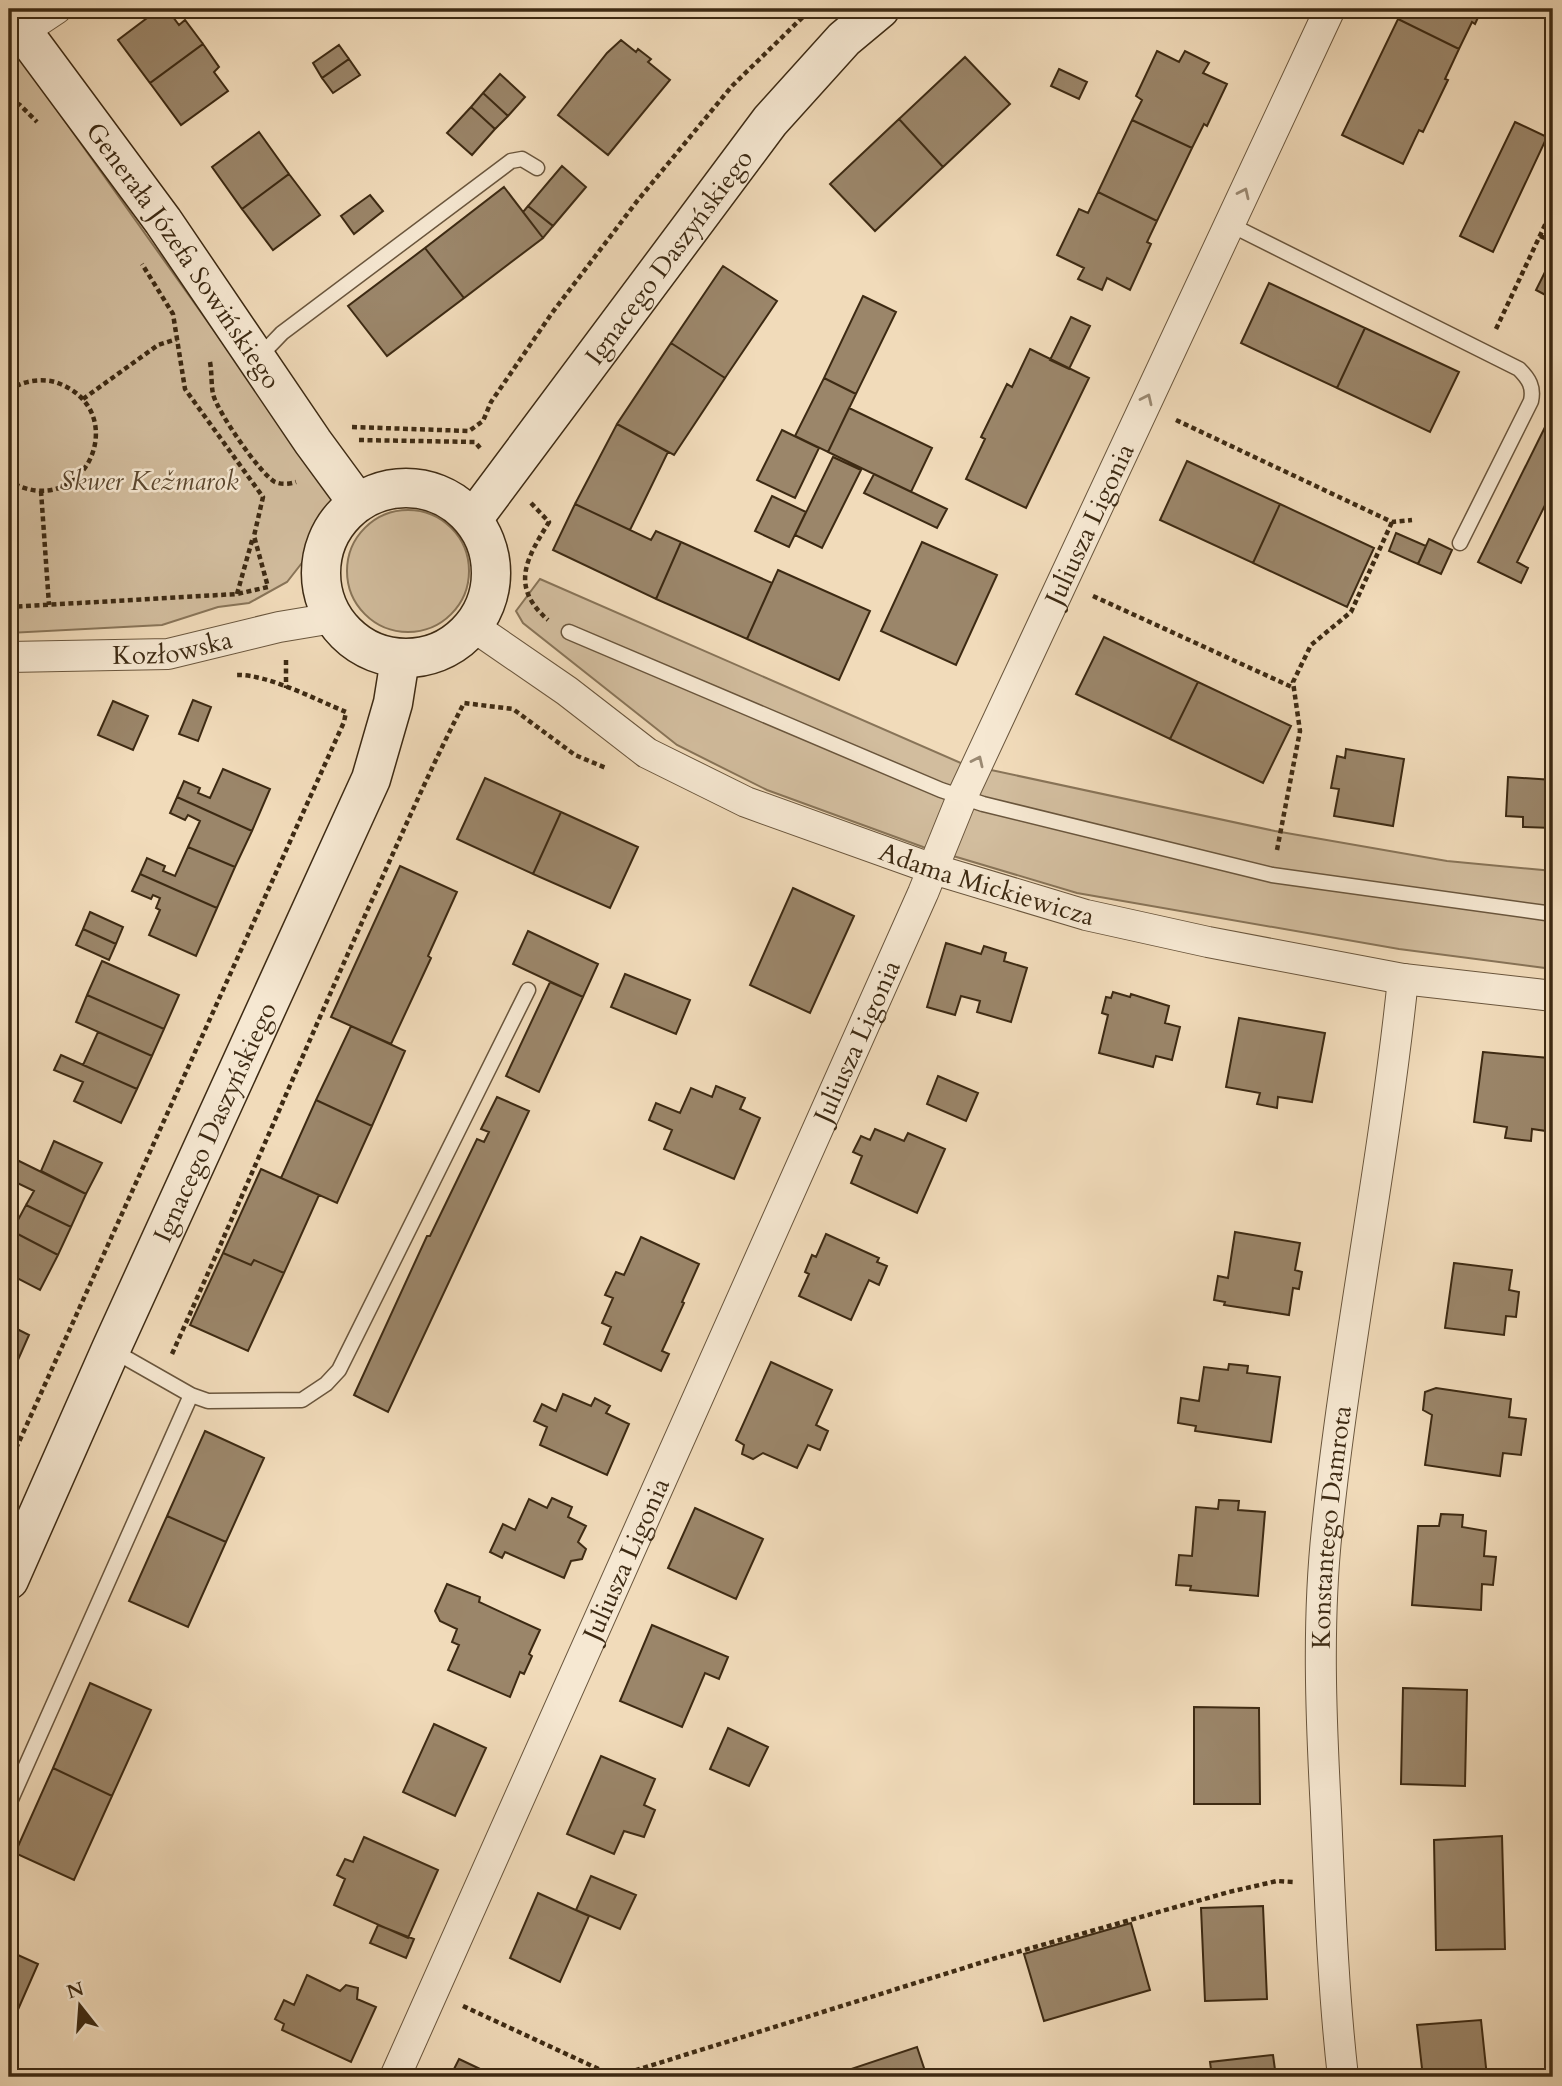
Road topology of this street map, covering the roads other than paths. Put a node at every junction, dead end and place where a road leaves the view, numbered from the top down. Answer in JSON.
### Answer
{"nodes":[{"id":1,"x":56,"y":9,"type":"edge"},
{"id":2,"x":880,"y":9,"type":"edge"},
{"id":3,"x":1330,"y":9,"type":"edge"},
{"id":4,"x":12,"y":18,"type":"edge"},
{"id":5,"x":537,"y":168,"type":"dead end"},
{"id":6,"x":1229,"y":224,"type":"junction"},
{"id":7,"x":257,"y":359,"type":"junction"},
{"id":8,"x":357,"y":502,"type":"junction"},
{"id":9,"x":473,"y":519,"type":"junction"},
{"id":10,"x":1460,"y":543,"type":"dead end"},
{"id":11,"x":333,"y":618,"type":"junction"},
{"id":12,"x":474,"y":627,"type":"junction"},
{"id":13,"x":569,"y":632,"type":"road end"},
{"id":14,"x":9,"y":657,"type":"edge"},
{"id":15,"x":400,"y":659,"type":"junction"},
{"id":16,"x":961,"y":797,"type":"junction"},
{"id":17,"x":933,"y":869,"type":"junction"},
{"id":18,"x":1553,"y":914,"type":"edge"},
{"id":19,"x":1403,"y":979,"type":"junction"},
{"id":20,"x":528,"y":990,"type":"dead end"},
{"id":21,"x":1553,"y":996,"type":"edge"},
{"id":22,"x":111,"y":1349,"type":"junction"},
{"id":23,"x":191,"y":1395,"type":"junction"},
{"id":24,"x":9,"y":1580,"type":"edge"},
{"id":25,"x":9,"y":1804,"type":"edge"},
{"id":26,"x":395,"y":2077,"type":"edge"},
{"id":27,"x":1343,"y":2077,"type":"edge"}],
"edges":[{"from":1,"to":4,"type":"street"},
{"from":2,"to":9,"type":"street","name":"Ignacego Daszyńskiego"},
{"from":6,"to":3,"type":"street","name":"Juliusza Ligonia","one_way":true},
{"from":4,"to":7,"type":"street","name":"Generała Józefa Sowińskiego"},
{"from":5,"to":7,"type":"lane"},
{"from":6,"to":10,"type":"lane"},
{"from":16,"to":6,"type":"street","name":"Juliusza Ligonia","one_way":true},
{"from":7,"to":8,"type":"street","name":"Generała Józefa Sowińskiego"},
{"from":8,"to":9,"type":"street"},
{"from":8,"to":11,"type":"street"},
{"from":9,"to":12,"type":"street"},
{"from":11,"to":14,"type":"street","name":"Kozłowska"},
{"from":11,"to":15,"type":"street"},
{"from":12,"to":15,"type":"street"},
{"from":12,"to":17,"type":"street","name":"Adama Mickiewicza"},
{"from":13,"to":16,"type":"lane"},
{"from":15,"to":22,"type":"street","name":"Ignacego Daszyńskiego"},
{"from":16,"to":17,"type":"street","name":"Juliusza Ligonia"},
{"from":16,"to":18,"type":"lane"},
{"from":17,"to":19,"type":"street","name":"Adama Mickiewicza"},
{"from":17,"to":26,"type":"street","name":"Juliusza Ligonia"},
{"from":19,"to":21,"type":"street","name":"Adama Mickiewicza"},
{"from":19,"to":27,"type":"street","name":"Konstantego Damrota"},
{"from":20,"to":23,"type":"lane"},
{"from":22,"to":23,"type":"lane"},
{"from":22,"to":24,"type":"street","name":"Ignacego Daszyńskiego"},
{"from":23,"to":25,"type":"lane"}]}
